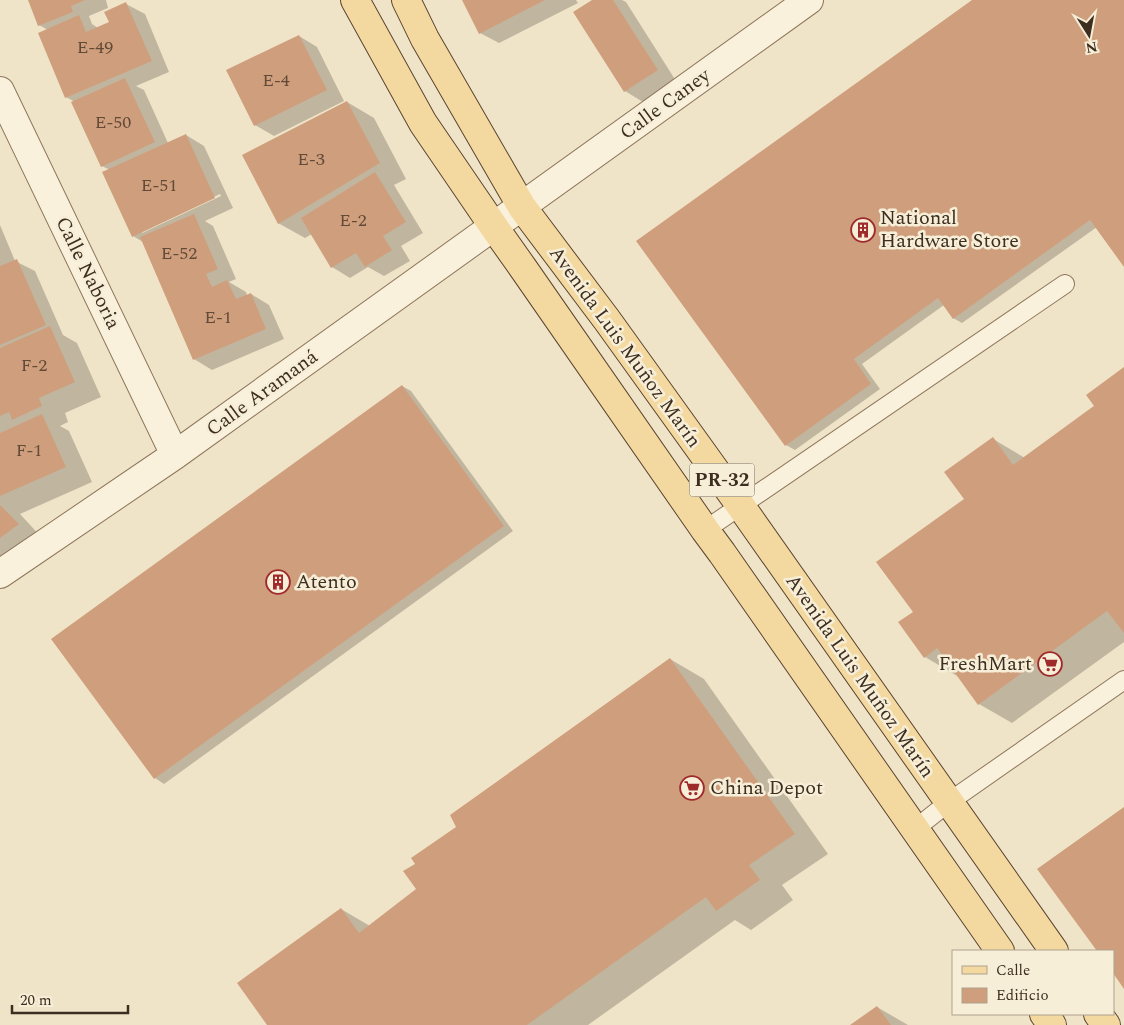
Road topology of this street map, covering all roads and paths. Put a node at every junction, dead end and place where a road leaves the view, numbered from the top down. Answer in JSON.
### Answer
{"nodes":[{"id":1,"x":355,"y":0,"type":"edge"},
{"id":2,"x":406,"y":0,"type":"edge"},
{"id":3,"x":809,"y":0,"type":"edge"},
{"id":4,"x":0,"y":91,"type":"edge"},
{"id":5,"x":522,"y":207,"type":"junction"},
{"id":6,"x":494,"y":227,"type":"junction"},
{"id":7,"x":1065,"y":284,"type":"dead end"},
{"id":8,"x":175,"y":455,"type":"junction"},
{"id":9,"x":740,"y":505,"type":"junction"},
{"id":10,"x":705,"y":530,"type":"junction"},
{"id":11,"x":0,"y":574,"type":"edge"},
{"id":12,"x":1124,"y":680,"type":"edge"},
{"id":13,"x":949,"y":802,"type":"junction"},
{"id":14,"x":915,"y":829,"type":"junction"},
{"id":15,"x":999,"y":950,"type":"edge"},
{"id":16,"x":1053,"y":950,"type":"edge"}],
"edges":[{"from":1,"to":6,"type":"main road","name":"Avenida Luis Muñoz Marín","number":"PR-32"},
{"from":2,"to":5,"type":"main road","name":"Avenida Luis Muñoz Marín","number":"PR-32"},
{"from":3,"to":5,"type":"street","name":"Calle Caney"},
{"from":4,"to":8,"type":"street","name":"Calle Naboria"},
{"from":5,"to":6,"type":"street","name":"Calle Aramaná"},
{"from":5,"to":9,"type":"main road","name":"Avenida Luis Muñoz Marín","number":"PR-32"},
{"from":6,"to":8,"type":"street","name":"Calle Aramaná"},
{"from":6,"to":10,"type":"main road","name":"Avenida Luis Muñoz Marín","number":"PR-32"},
{"from":7,"to":9,"type":"lane"},
{"from":8,"to":11,"type":"street","name":"Calle Aramaná"},
{"from":9,"to":10,"type":"lane"},
{"from":9,"to":13,"type":"main road","name":"Avenida Luis Muñoz Marín","number":"PR-32"},
{"from":10,"to":14,"type":"main road","name":"Avenida Luis Muñoz Marín","number":"PR-32"},
{"from":12,"to":13,"type":"lane"},
{"from":13,"to":14,"type":"lane"},
{"from":13,"to":16,"type":"main road","name":"Avenida Luis Muñoz Marín","number":"PR-32"},
{"from":14,"to":15,"type":"main road","name":"Avenida Luis Muñoz Marín","number":"PR-32"}]}
